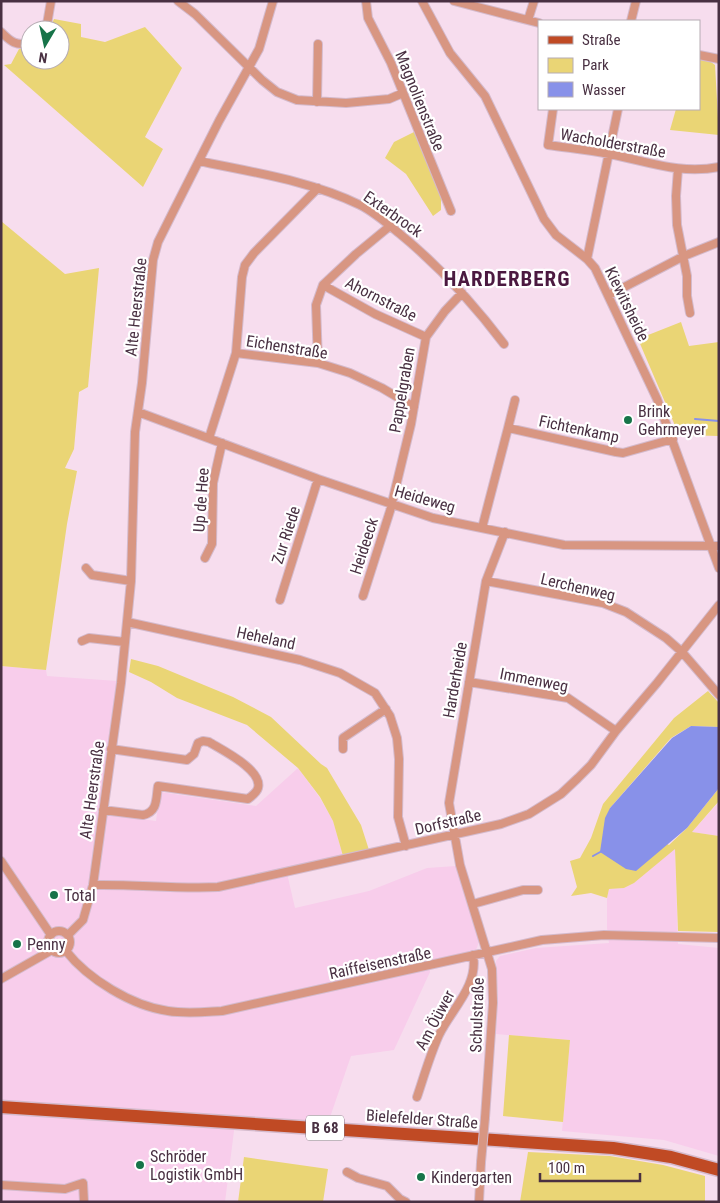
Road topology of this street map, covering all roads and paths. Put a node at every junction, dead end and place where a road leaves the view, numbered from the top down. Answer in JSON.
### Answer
{"nodes":[{"id":1,"x":51,"y":1,"type":"edge"},
{"id":2,"x":178,"y":1,"type":"edge"},
{"id":3,"x":273,"y":1,"type":"edge"},
{"id":4,"x":366,"y":1,"type":"edge"},
{"id":5,"x":422,"y":1,"type":"edge"},
{"id":6,"x":454,"y":1,"type":"edge"},
{"id":7,"x":534,"y":1,"type":"edge"},
{"id":8,"x":636,"y":1,"type":"edge"},
{"id":9,"x":48,"y":20,"type":"edge"},
{"id":10,"x":528,"y":20,"type":"junction"},
{"id":11,"x":631,"y":20,"type":"edge"},
{"id":12,"x":538,"y":23,"type":"edge"},
{"id":13,"x":1,"y":32,"type":"edge"},
{"id":14,"x":318,"y":44,"type":"dead end"},
{"id":15,"x":20,"y":45,"type":"edge"},
{"id":16,"x":700,"y":55,"type":"edge"},
{"id":17,"x":719,"y":59,"type":"edge"},
{"id":18,"x":250,"y":67,"type":"junction"},
{"id":19,"x":403,"y":94,"type":"junction"},
{"id":20,"x":317,"y":102,"type":"junction"},
{"id":21,"x":553,"y":110,"type":"edge"},
{"id":22,"x":618,"y":110,"type":"edge"},
{"id":23,"x":608,"y":154,"type":"junction"},
{"id":24,"x":199,"y":161,"type":"junction"},
{"id":25,"x":719,"y":167,"type":"edge"},
{"id":26,"x":678,"y":169,"type":"junction"},
{"id":27,"x":318,"y":188,"type":"junction"},
{"id":28,"x":451,"y":211,"type":"dead end"},
{"id":29,"x":390,"y":226,"type":"junction"},
{"id":30,"x":719,"y":242,"type":"edge"},
{"id":31,"x":684,"y":256,"type":"junction"},
{"id":32,"x":587,"y":259,"type":"junction"},
{"id":33,"x":324,"y":285,"type":"junction"},
{"id":34,"x":462,"y":293,"type":"junction"},
{"id":35,"x":609,"y":295,"type":"junction"},
{"id":36,"x":690,"y":313,"type":"dead end"},
{"id":37,"x":426,"y":337,"type":"junction"},
{"id":38,"x":504,"y":344,"type":"dead end"},
{"id":39,"x":236,"y":353,"type":"junction"},
{"id":40,"x":318,"y":363,"type":"junction"},
{"id":41,"x":515,"y":400,"type":"dead end"},
{"id":42,"x":414,"y":407,"type":"junction"},
{"id":43,"x":138,"y":412,"type":"junction"},
{"id":44,"x":508,"y":428,"type":"junction"},
{"id":45,"x":209,"y":438,"type":"junction"},
{"id":46,"x":673,"y":439,"type":"junction"},
{"id":47,"x":222,"y":443,"type":"junction"},
{"id":48,"x":318,"y":479,"type":"junction"},
{"id":49,"x":391,"y":504,"type":"junction"},
{"id":50,"x":482,"y":528,"type":"junction"},
{"id":51,"x":505,"y":532,"type":"junction"},
{"id":52,"x":710,"y":545,"type":"junction"},
{"id":53,"x":719,"y":546,"type":"edge"},
{"id":54,"x":205,"y":558,"type":"dead end"},
{"id":55,"x":86,"y":568,"type":"dead end"},
{"id":56,"x":719,"y":568,"type":"edge"},
{"id":57,"x":486,"y":581,"type":"junction"},
{"id":58,"x":131,"y":582,"type":"junction"},
{"id":59,"x":362,"y":596,"type":"dead end"},
{"id":60,"x":280,"y":600,"type":"dead end"},
{"id":61,"x":719,"y":605,"type":"edge"},
{"id":62,"x":127,"y":622,"type":"junction"},
{"id":63,"x":82,"y":641,"type":"dead end"},
{"id":64,"x":125,"y":642,"type":"junction"},
{"id":65,"x":682,"y":652,"type":"junction"},
{"id":66,"x":468,"y":682,"type":"junction"},
{"id":67,"x":719,"y":696,"type":"edge"},
{"id":68,"x":386,"y":709,"type":"junction"},
{"id":69,"x":616,"y":731,"type":"junction"},
{"id":70,"x":111,"y":749,"type":"junction"},
{"id":71,"x":343,"y":749,"type":"dead end"},
{"id":72,"x":103,"y":810,"type":"junction"},
{"id":73,"x":455,"y":834,"type":"junction"},
{"id":74,"x":406,"y":846,"type":"junction"},
{"id":75,"x":1,"y":861,"type":"edge"},
{"id":76,"x":92,"y":884,"type":"junction"},
{"id":77,"x":538,"y":890,"type":"dead end"},
{"id":78,"x":473,"y":904,"type":"junction"},
{"id":79,"x":51,"y":935,"type":"junction"},
{"id":80,"x":68,"y":936,"type":"junction"},
{"id":81,"x":719,"y":938,"type":"edge"},
{"id":82,"x":51,"y":948,"type":"junction"},
{"id":83,"x":66,"y":951,"type":"junction"},
{"id":84,"x":488,"y":952,"type":"junction"},
{"id":85,"x":474,"y":956,"type":"junction"},
{"id":86,"x":1,"y":978,"type":"edge"},
{"id":87,"x":418,"y":1097,"type":"dead end"},
{"id":88,"x":1,"y":1107,"type":"edge"},
{"id":89,"x":719,"y":1170,"type":"edge"},
{"id":90,"x":348,"y":1172,"type":"dead end"},
{"id":91,"x":1,"y":1185,"type":"edge"},
{"id":92,"x":84,"y":1202,"type":"edge"},
{"id":93,"x":406,"y":1202,"type":"edge"},
{"id":94,"x":479,"y":1202,"type":"edge"}],
"edges":[{"from":1,"to":9,"type":"street"},
{"from":2,"to":18,"type":"street"},
{"from":3,"to":18,"type":"street","name":"Alte Heerstraße"},
{"from":4,"to":19,"type":"street","name":"Magnolienstraße"},
{"from":5,"to":32,"type":"street","name":"Kiewitsheide"},
{"from":6,"to":10,"type":"street"},
{"from":7,"to":10,"type":"street"},
{"from":8,"to":11,"type":"street"},
{"from":10,"to":12,"type":"street"},
{"from":13,"to":15,"type":"street"},
{"from":14,"to":20,"type":"street"},
{"from":16,"to":17,"type":"street"},
{"from":18,"to":20,"type":"street"},
{"from":18,"to":24,"type":"street","name":"Alte Heerstraße"},
{"from":19,"to":20,"type":"street"},
{"from":19,"to":28,"type":"street","name":"Magnolienstraße"},
{"from":21,"to":23,"type":"street","name":"Wacholderstraße"},
{"from":22,"to":23,"type":"street"},
{"from":23,"to":26,"type":"street","name":"Wacholderstraße"},
{"from":23,"to":32,"type":"street"},
{"from":24,"to":27,"type":"street","name":"Exterbrock"},
{"from":24,"to":43,"type":"street","name":"Alte Heerstraße"},
{"from":25,"to":26,"type":"street","name":"Wacholderstraße"},
{"from":26,"to":31,"type":"street","name":"Wacholderstraße"},
{"from":27,"to":29,"type":"street","name":"Exterbrock"},
{"from":27,"to":39,"type":"street"},
{"from":29,"to":33,"type":"street"},
{"from":29,"to":34,"type":"street","name":"Exterbrock"},
{"from":30,"to":31,"type":"street"},
{"from":31,"to":35,"type":"street"},
{"from":31,"to":36,"type":"street","name":"Wacholderstraße"},
{"from":32,"to":35,"type":"street","name":"Kiewitsheide"},
{"from":33,"to":37,"type":"street","name":"Ahornstraße"},
{"from":33,"to":40,"type":"street"},
{"from":34,"to":37,"type":"street","name":"Pappelgraben"},
{"from":34,"to":38,"type":"street","name":"Exterbrock"},
{"from":35,"to":46,"type":"street","name":"Kiewitsheide"},
{"from":37,"to":42,"type":"street","name":"Pappelgraben"},
{"from":39,"to":40,"type":"street","name":"Eichenstraße"},
{"from":39,"to":45,"type":"street"},
{"from":40,"to":42,"type":"street","name":"Eichenstraße"},
{"from":41,"to":44,"type":"street"},
{"from":42,"to":49,"type":"street","name":"Pappelgraben"},
{"from":43,"to":45,"type":"street","name":"Heideweg"},
{"from":43,"to":58,"type":"street","name":"Alte Heerstraße"},
{"from":44,"to":46,"type":"street","name":"Fichtenkamp"},
{"from":44,"to":50,"type":"street"},
{"from":45,"to":47,"type":"street","name":"Heideweg"},
{"from":46,"to":52,"type":"street","name":"Kiewitsheide"},
{"from":47,"to":48,"type":"street","name":"Heideweg"},
{"from":47,"to":54,"type":"street","name":"Up de Hee"},
{"from":48,"to":49,"type":"street","name":"Heideweg"},
{"from":48,"to":60,"type":"street","name":"Zur Riede"},
{"from":49,"to":50,"type":"street","name":"Heideweg"},
{"from":49,"to":59,"type":"street","name":"Heideeck"},
{"from":50,"to":51,"type":"street","name":"Heideweg"},
{"from":51,"to":52,"type":"street","name":"Heideweg"},
{"from":51,"to":57,"type":"street","name":"Harderheide"},
{"from":52,"to":53,"type":"street","name":"Heideweg"},
{"from":52,"to":56,"type":"street","name":"Kiewitsheide"},
{"from":55,"to":58,"type":"street"},
{"from":57,"to":65,"type":"street","name":"Lerchenweg"},
{"from":57,"to":66,"type":"street","name":"Harderheide"},
{"from":58,"to":62,"type":"street","name":"Alte Heerstraße"},
{"from":61,"to":65,"type":"street","name":"Dorfstraße"},
{"from":62,"to":64,"type":"street","name":"Alte Heerstraße"},
{"from":62,"to":68,"type":"street","name":"Heheland"},
{"from":63,"to":64,"type":"street"},
{"from":64,"to":70,"type":"street","name":"Alte Heerstraße"},
{"from":65,"to":67,"type":"street","name":"Lerchenweg"},
{"from":65,"to":69,"type":"street","name":"Dorfstraße"},
{"from":66,"to":69,"type":"street","name":"Immenweg"},
{"from":66,"to":73,"type":"street","name":"Harderheide"},
{"from":68,"to":71,"type":"street"},
{"from":68,"to":74,"type":"street","name":"Heheland"},
{"from":69,"to":73,"type":"street","name":"Dorfstraße"},
{"from":70,"to":72,"type":"street","name":"Alte Heerstraße"},
{"from":70,"to":72,"type":"street"},
{"from":72,"to":76,"type":"street","name":"Alte Heerstraße"},
{"from":73,"to":74,"type":"street","name":"Dorfstraße"},
{"from":73,"to":78,"type":"street","name":"Schulstraße"},
{"from":74,"to":76,"type":"street","name":"Dorfstraße"},
{"from":75,"to":79,"type":"street"},
{"from":76,"to":80,"type":"street","name":"Alte Heerstraße"},
{"from":77,"to":78,"type":"street"},
{"from":78,"to":84,"type":"street","name":"Schulstraße"},
{"from":79,"to":80,"type":"street"},
{"from":79,"to":82,"type":"street"},
{"from":80,"to":83,"type":"street"},
{"from":81,"to":84,"type":"street","name":"Raiffeisenstraße"},
{"from":82,"to":83,"type":"street"},
{"from":82,"to":86,"type":"street"},
{"from":83,"to":85,"type":"street","name":"Raiffeisenstraße"},
{"from":84,"to":85,"type":"street","name":"Raiffeisenstraße"},
{"from":84,"to":94,"type":"street","name":"Schulstraße","bridge":true},
{"from":85,"to":87,"type":"street","name":"Am Öüwer"},
{"from":88,"to":89,"type":"main road","name":"Bielefelder Straße","number":"B 68"},
{"from":90,"to":93,"type":"street"},
{"from":91,"to":92,"type":"street"}]}
